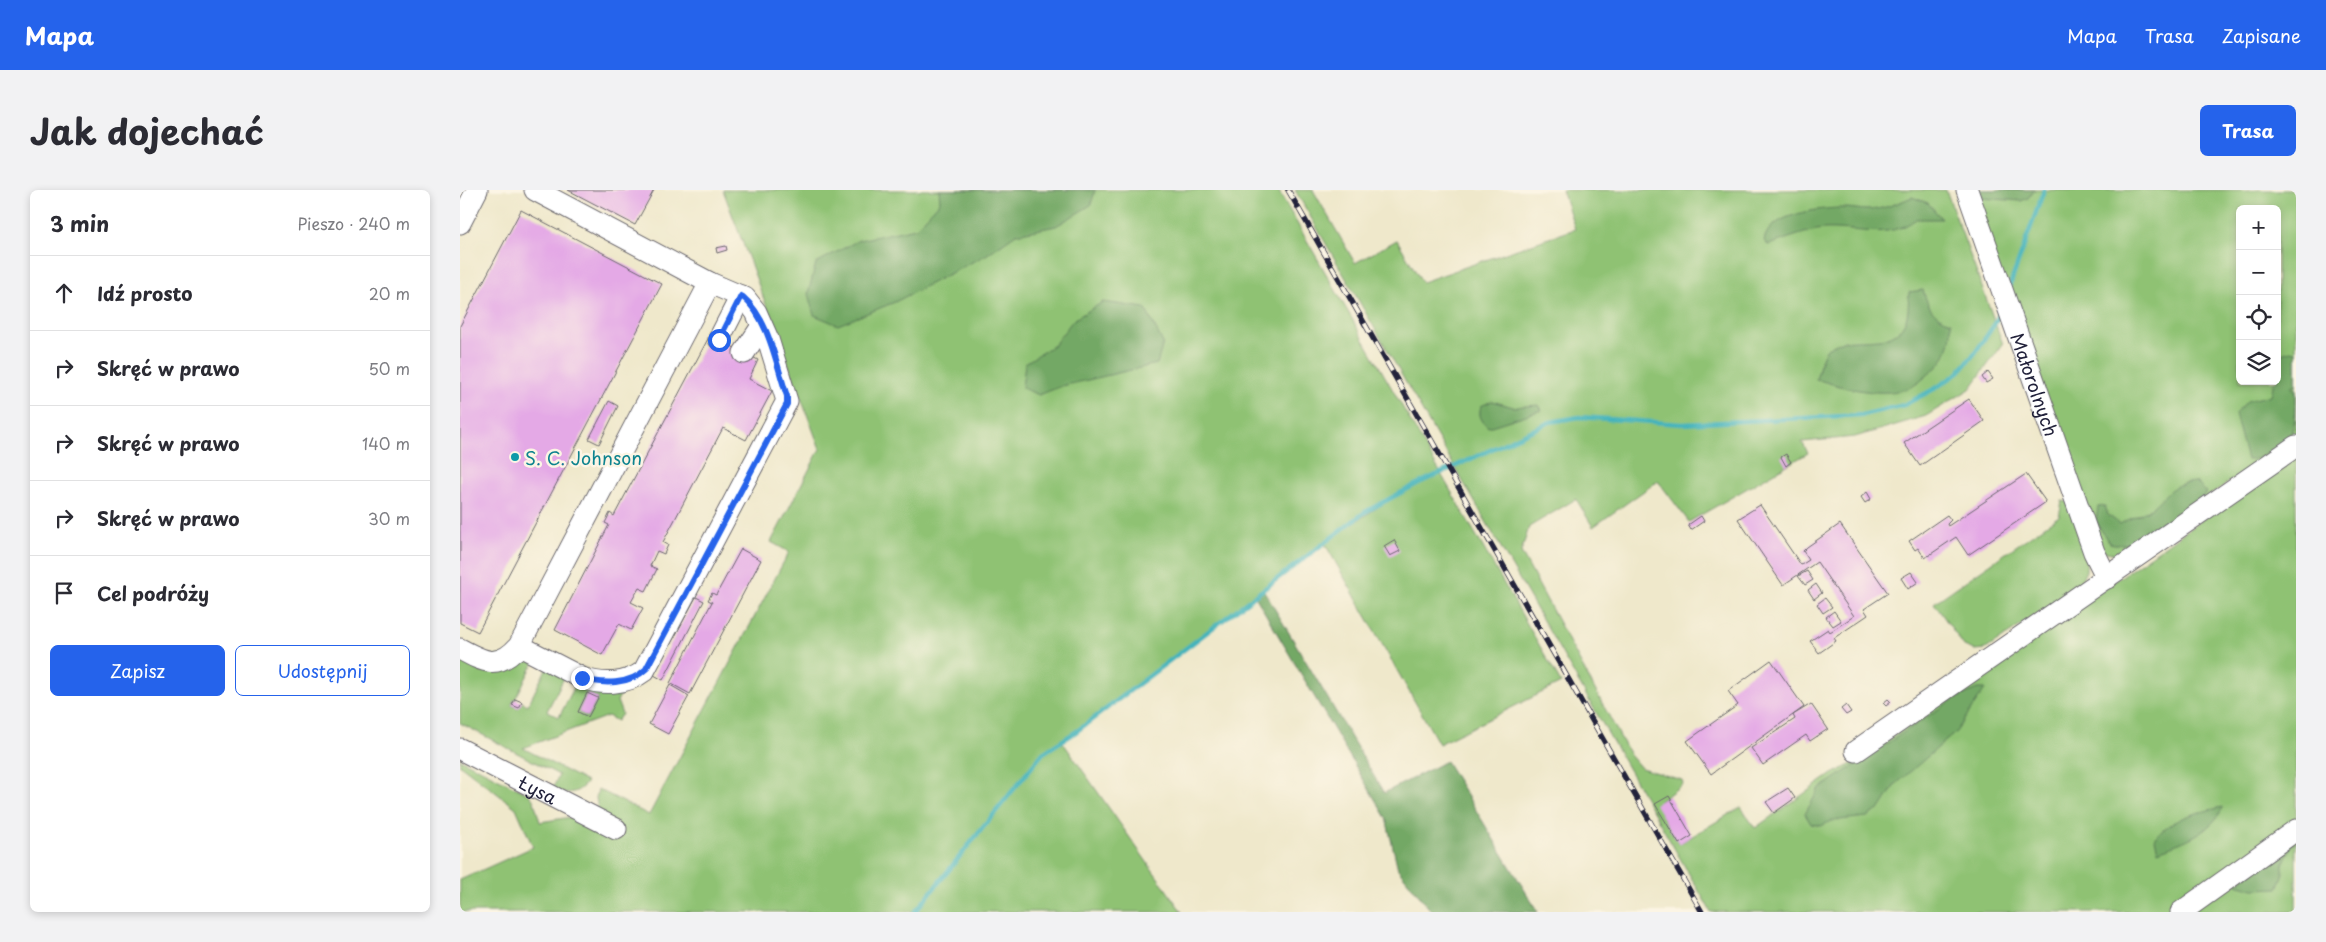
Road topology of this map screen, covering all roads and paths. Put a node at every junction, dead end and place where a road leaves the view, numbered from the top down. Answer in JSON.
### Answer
{"nodes":[{"id":1,"x":477,"y":190,"type":"edge"},
{"id":2,"x":535,"y":190,"type":"edge"},
{"id":3,"x":1967,"y":190,"type":"edge"},
{"id":4,"x":460,"y":223,"type":"edge"},
{"id":5,"x":710,"y":282,"type":"junction"},
{"id":6,"x":741,"y":296,"type":"junction"},
{"id":7,"x":762,"y":326,"type":"junction"},
{"id":8,"x":719,"y":340,"type":"dead end"},
{"id":9,"x":744,"y":353,"type":"dead end"},
{"id":10,"x":2296,"y":446,"type":"edge"},
{"id":11,"x":2107,"y":578,"type":"junction"},
{"id":12,"x":520,"y":646,"type":"junction"},
{"id":13,"x":460,"y":649,"type":"edge"},
{"id":14,"x":460,"y":749,"type":"edge"},
{"id":15,"x":1856,"y":751,"type":"dead end"},
{"id":16,"x":616,"y":830,"type":"dead end"},
{"id":17,"x":2296,"y":830,"type":"edge"},
{"id":18,"x":2181,"y":912,"type":"edge"}],
"edges":[{"from":1,"to":4,"type":"street"},
{"from":2,"to":5,"type":"street"},
{"from":3,"to":11,"type":"street","name":"Małorolnych"},
{"from":5,"to":6,"type":"street"},
{"from":5,"to":12,"type":"street"},
{"from":6,"to":7,"type":"street"},
{"from":6,"to":8,"type":"street"},
{"from":7,"to":9,"type":"street"},
{"from":7,"to":12,"type":"street"},
{"from":10,"to":11,"type":"street"},
{"from":11,"to":15,"type":"street"},
{"from":12,"to":13,"type":"street"},
{"from":14,"to":16,"type":"street","name":"Łysa"},
{"from":17,"to":18,"type":"street"}]}
